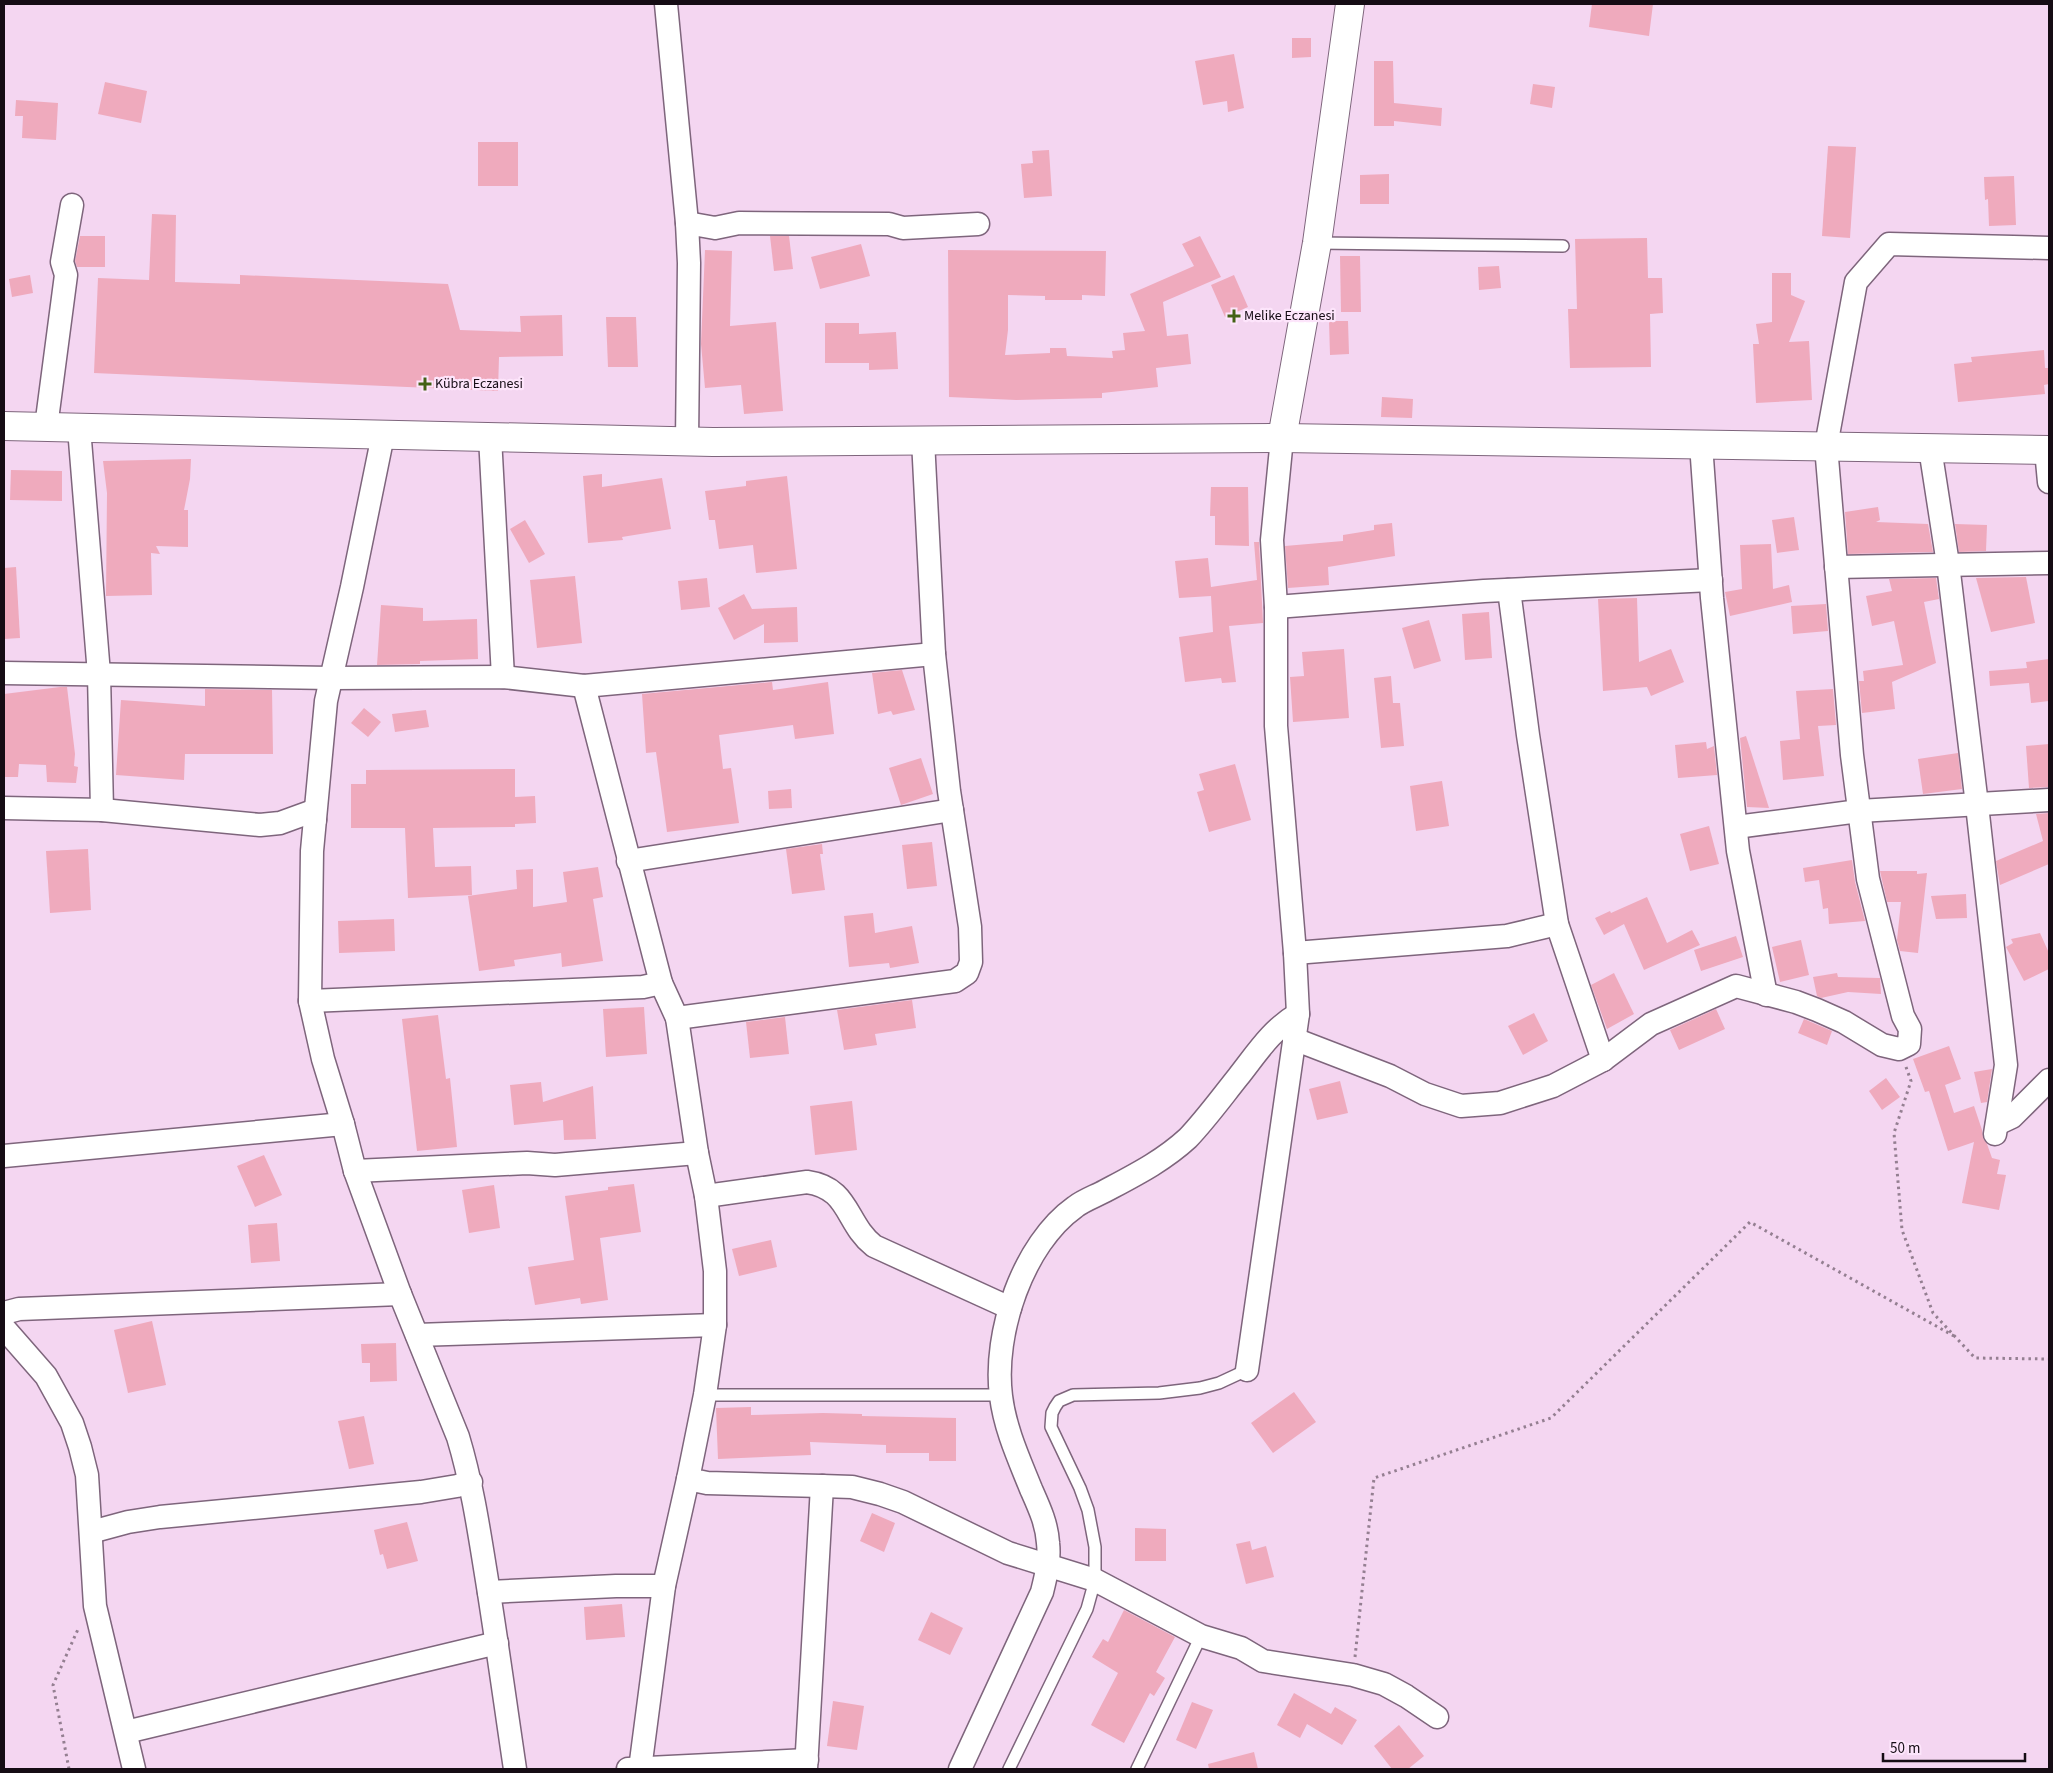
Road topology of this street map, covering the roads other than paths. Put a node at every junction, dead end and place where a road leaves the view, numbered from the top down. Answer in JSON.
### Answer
{"nodes":[{"id":1,"x":666,"y":4,"type":"edge"},
{"id":2,"x":1350,"y":4,"type":"edge"},
{"id":3,"x":72,"y":205,"type":"dead end"},
{"id":4,"x":687,"y":223,"type":"junction"},
{"id":5,"x":978,"y":224,"type":"dead end"},
{"id":6,"x":1317,"y":243,"type":"junction"},
{"id":7,"x":1563,"y":246,"type":"dead end"},
{"id":8,"x":2049,"y":248,"type":"edge"},
{"id":9,"x":4,"y":426,"type":"edge"},
{"id":10,"x":46,"y":427,"type":"junction"},
{"id":11,"x":79,"y":428,"type":"junction"},
{"id":12,"x":383,"y":435,"type":"junction"},
{"id":13,"x":490,"y":437,"type":"junction"},
{"id":14,"x":1282,"y":438,"type":"junction"},
{"id":15,"x":923,"y":440,"type":"junction"},
{"id":16,"x":687,"y":441,"type":"junction"},
{"id":17,"x":1700,"y":444,"type":"junction"},
{"id":18,"x":1826,"y":446,"type":"junction"},
{"id":19,"x":1930,"y":448,"type":"junction"},
{"id":20,"x":2047,"y":450,"type":"edge"},
{"id":21,"x":2049,"y":482,"type":"edge"},
{"id":22,"x":2049,"y":563,"type":"edge"},
{"id":23,"x":1948,"y":564,"type":"junction"},
{"id":24,"x":1836,"y":567,"type":"junction"},
{"id":25,"x":1711,"y":580,"type":"junction"},
{"id":26,"x":1509,"y":590,"type":"junction"},
{"id":27,"x":1276,"y":607,"type":"junction"},
{"id":28,"x":934,"y":654,"type":"junction"},
{"id":29,"x":4,"y":673,"type":"edge"},
{"id":30,"x":98,"y":674,"type":"junction"},
{"id":31,"x":503,"y":677,"type":"junction"},
{"id":32,"x":331,"y":678,"type":"junction"},
{"id":33,"x":584,"y":686,"type":"junction"},
{"id":34,"x":2049,"y":800,"type":"edge"},
{"id":35,"x":1978,"y":805,"type":"junction"},
{"id":36,"x":4,"y":808,"type":"edge"},
{"id":37,"x":102,"y":810,"type":"junction"},
{"id":38,"x":952,"y":810,"type":"junction"},
{"id":39,"x":1859,"y":811,"type":"junction"},
{"id":40,"x":315,"y":820,"type":"junction"},
{"id":41,"x":1736,"y":827,"type":"junction"},
{"id":42,"x":628,"y":861,"type":"junction"},
{"id":43,"x":1557,"y":924,"type":"junction"},
{"id":44,"x":1295,"y":952,"type":"junction"},
{"id":45,"x":661,"y":983,"type":"junction"},
{"id":46,"x":1766,"y":995,"type":"junction"},
{"id":47,"x":310,"y":1000,"type":"junction"},
{"id":48,"x":1298,"y":1014,"type":"junction"},
{"id":49,"x":677,"y":1018,"type":"junction"},
{"id":50,"x":1294,"y":1039,"type":"junction"},
{"id":51,"x":1603,"y":1060,"type":"junction"},
{"id":52,"x":2049,"y":1080,"type":"edge"},
{"id":53,"x":344,"y":1124,"type":"junction"},
{"id":54,"x":697,"y":1154,"type":"junction"},
{"id":55,"x":4,"y":1156,"type":"edge"},
{"id":56,"x":355,"y":1171,"type":"junction"},
{"id":57,"x":706,"y":1196,"type":"junction"},
{"id":58,"x":400,"y":1294,"type":"junction"},
{"id":59,"x":1010,"y":1308,"type":"junction"},
{"id":60,"x":4,"y":1313,"type":"edge"},
{"id":61,"x":715,"y":1325,"type":"junction"},
{"id":62,"x":4,"y":1328,"type":"edge"},
{"id":63,"x":417,"y":1335,"type":"junction"},
{"id":64,"x":1247,"y":1370,"type":"joint"},
{"id":65,"x":705,"y":1395,"type":"junction"},
{"id":66,"x":1000,"y":1395,"type":"junction"},
{"id":67,"x":688,"y":1479,"type":"junction"},
{"id":68,"x":470,"y":1482,"type":"junction"},
{"id":69,"x":822,"y":1486,"type":"junction"},
{"id":70,"x":91,"y":1532,"type":"junction"},
{"id":71,"x":1048,"y":1565,"type":"junction"},
{"id":72,"x":1095,"y":1580,"type":"junction"},
{"id":73,"x":664,"y":1586,"type":"junction"},
{"id":74,"x":489,"y":1592,"type":"junction"},
{"id":75,"x":1201,"y":1636,"type":"junction"},
{"id":76,"x":497,"y":1643,"type":"junction"},
{"id":77,"x":1437,"y":1717,"type":"dead end"},
{"id":78,"x":126,"y":1732,"type":"junction"},
{"id":79,"x":806,"y":1765,"type":"edge"},
{"id":80,"x":134,"y":1769,"type":"edge"},
{"id":81,"x":515,"y":1769,"type":"edge"},
{"id":82,"x":636,"y":1769,"type":"edge"},
{"id":83,"x":960,"y":1769,"type":"edge"},
{"id":84,"x":1010,"y":1769,"type":"edge"},
{"id":85,"x":1137,"y":1769,"type":"edge"}],
"edges":[{"from":1,"to":4,"type":"street"},
{"from":2,"to":6,"type":"street"},
{"from":3,"to":10,"type":"street"},
{"from":4,"to":5,"type":"street"},
{"from":4,"to":16,"type":"street"},
{"from":6,"to":7,"type":"lane"},
{"from":6,"to":14,"type":"street"},
{"from":8,"to":18,"type":"street"},
{"from":9,"to":10,"type":"street"},
{"from":10,"to":11,"type":"street"},
{"from":11,"to":12,"type":"street"},
{"from":11,"to":30,"type":"street"},
{"from":12,"to":13,"type":"street"},
{"from":12,"to":32,"type":"street"},
{"from":13,"to":16,"type":"street"},
{"from":13,"to":31,"type":"street"},
{"from":14,"to":15,"type":"street"},
{"from":14,"to":17,"type":"street"},
{"from":14,"to":27,"type":"street"},
{"from":15,"to":16,"type":"street"},
{"from":15,"to":28,"type":"street"},
{"from":17,"to":18,"type":"street"},
{"from":17,"to":25,"type":"street"},
{"from":18,"to":19,"type":"street"},
{"from":18,"to":24,"type":"street"},
{"from":19,"to":20,"type":"street"},
{"from":19,"to":23,"type":"street"},
{"from":20,"to":21,"type":"street"},
{"from":22,"to":23,"type":"street"},
{"from":23,"to":24,"type":"street"},
{"from":23,"to":35,"type":"street"},
{"from":24,"to":39,"type":"street"},
{"from":25,"to":26,"type":"street"},
{"from":25,"to":41,"type":"street"},
{"from":26,"to":27,"type":"street"},
{"from":26,"to":43,"type":"street"},
{"from":27,"to":44,"type":"street"},
{"from":28,"to":33,"type":"street"},
{"from":28,"to":38,"type":"street"},
{"from":29,"to":30,"type":"street"},
{"from":30,"to":32,"type":"street"},
{"from":30,"to":37,"type":"street"},
{"from":31,"to":32,"type":"street"},
{"from":31,"to":33,"type":"street"},
{"from":32,"to":40,"type":"street"},
{"from":33,"to":42,"type":"street"},
{"from":34,"to":35,"type":"street"},
{"from":35,"to":39,"type":"street"},
{"from":35,"to":52,"type":"street"},
{"from":36,"to":37,"type":"street"},
{"from":37,"to":40,"type":"street"},
{"from":38,"to":42,"type":"street"},
{"from":38,"to":49,"type":"street"},
{"from":39,"to":41,"type":"street"},
{"from":39,"to":46,"type":"street"},
{"from":40,"to":47,"type":"street"},
{"from":41,"to":46,"type":"street"},
{"from":42,"to":45,"type":"street"},
{"from":43,"to":44,"type":"street"},
{"from":43,"to":51,"type":"street"},
{"from":44,"to":48,"type":"street"},
{"from":45,"to":47,"type":"street"},
{"from":45,"to":49,"type":"street"},
{"from":46,"to":51,"type":"street"},
{"from":47,"to":53,"type":"street"},
{"from":48,"to":50,"type":"street"},
{"from":48,"to":59,"type":"street"},
{"from":49,"to":54,"type":"street"},
{"from":50,"to":51,"type":"street"},
{"from":50,"to":64,"type":"street"},
{"from":53,"to":55,"type":"street"},
{"from":53,"to":56,"type":"street"},
{"from":54,"to":56,"type":"street"},
{"from":54,"to":57,"type":"street"},
{"from":56,"to":58,"type":"street"},
{"from":57,"to":59,"type":"street"},
{"from":57,"to":61,"type":"street"},
{"from":58,"to":60,"type":"street"},
{"from":58,"to":63,"type":"street"},
{"from":59,"to":66,"type":"street"},
{"from":61,"to":63,"type":"street"},
{"from":61,"to":65,"type":"street"},
{"from":62,"to":70,"type":"street"},
{"from":63,"to":68,"type":"street"},
{"from":64,"to":72,"type":"lane"},
{"from":65,"to":66,"type":"lane"},
{"from":65,"to":67,"type":"street"},
{"from":66,"to":71,"type":"street"},
{"from":67,"to":69,"type":"street"},
{"from":67,"to":73,"type":"street"},
{"from":68,"to":70,"type":"street"},
{"from":68,"to":74,"type":"street"},
{"from":69,"to":71,"type":"street"},
{"from":69,"to":79,"type":"street"},
{"from":70,"to":78,"type":"street"},
{"from":71,"to":72,"type":"street"},
{"from":71,"to":83,"type":"street"},
{"from":72,"to":75,"type":"street"},
{"from":72,"to":84,"type":"lane"},
{"from":73,"to":74,"type":"street"},
{"from":73,"to":82,"type":"street"},
{"from":74,"to":76,"type":"street"},
{"from":75,"to":77,"type":"street"},
{"from":75,"to":85,"type":"lane"},
{"from":76,"to":78,"type":"street"},
{"from":76,"to":81,"type":"street"},
{"from":78,"to":80,"type":"street"},
{"from":79,"to":82,"type":"street"}]}
